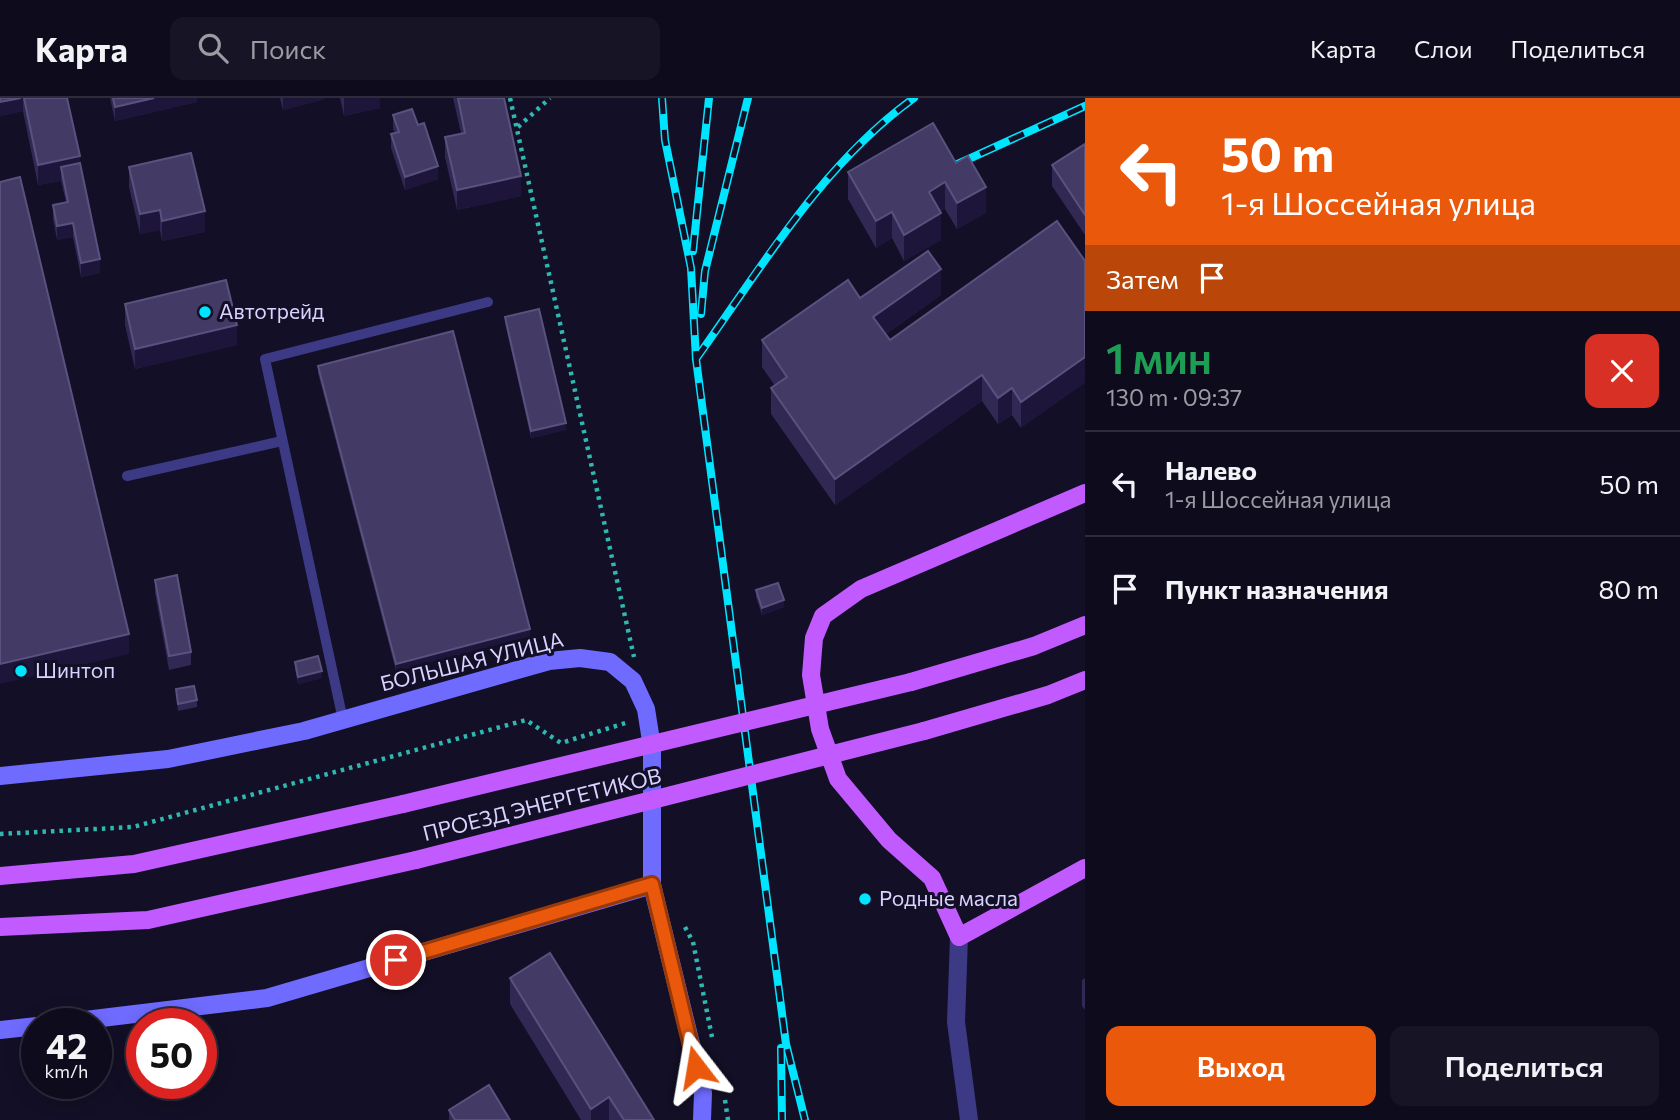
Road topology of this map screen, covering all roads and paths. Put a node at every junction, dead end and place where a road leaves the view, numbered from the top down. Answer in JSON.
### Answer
{"nodes":[{"id":1,"x":510,"y":98,"type":"edge"},
{"id":2,"x":550,"y":98,"type":"edge"},
{"id":3,"x":517,"y":128,"type":"junction"},
{"id":4,"x":488,"y":302,"type":"dead end"},
{"id":5,"x":282,"y":441,"type":"junction"},
{"id":6,"x":127,"y":476,"type":"dead end"},
{"id":7,"x":1085,"y":493,"type":"edge"},
{"id":8,"x":1085,"y":625,"type":"edge"},
{"id":9,"x":637,"y":668,"type":"dead end"},
{"id":10,"x":1085,"y":680,"type":"edge"},
{"id":11,"x":648,"y":715,"type":"junction"},
{"id":12,"x":343,"y":720,"type":"junction"},
{"id":13,"x":0,"y":776,"type":"edge"},
{"id":14,"x":0,"y":834,"type":"edge"},
{"id":15,"x":1085,"y":868,"type":"edge"},
{"id":16,"x":0,"y":876,"type":"edge"},
{"id":17,"x":652,"y":884,"type":"junction"},
{"id":18,"x":680,"y":918,"type":"dead end"},
{"id":19,"x":0,"y":927,"type":"edge"},
{"id":20,"x":959,"y":937,"type":"junction"},
{"id":21,"x":112,"y":1017,"type":"edge"},
{"id":22,"x":21,"y":1028,"type":"edge"},
{"id":23,"x":0,"y":1030,"type":"edge"},
{"id":24,"x":715,"y":1050,"type":"dead end"},
{"id":25,"x":722,"y":1088,"type":"dead end"},
{"id":26,"x":702,"y":1120,"type":"edge"},
{"id":27,"x":728,"y":1120,"type":"edge"},
{"id":28,"x":969,"y":1120,"type":"edge"}],
"edges":[{"from":1,"to":3,"type":"path"},
{"from":2,"to":3,"type":"path"},
{"from":3,"to":9,"type":"path"},
{"from":4,"to":5,"type":"lane"},
{"from":5,"to":6,"type":"lane"},
{"from":5,"to":12,"type":"lane"},
{"from":7,"to":20,"type":"main road"},
{"from":8,"to":16,"type":"main road","name":"ПРОЕЗД ЭНЕРГЕТИКОВ","bridge":true},
{"from":10,"to":19,"type":"main road","name":"ПРОЕЗД ЭНЕРГЕТИКОВ","bridge":true},
{"from":11,"to":12,"type":"main road","name":"БОЛЬШАЯ УЛИЦА"},
{"from":11,"to":14,"type":"path"},
{"from":11,"to":17,"type":"main road","name":"БОЛЬШАЯ УЛИЦА"},
{"from":12,"to":13,"type":"main road","name":"БОЛЬШАЯ УЛИЦА"},
{"from":15,"to":20,"type":"main road"},
{"from":17,"to":21,"type":"main road"},
{"from":17,"to":26,"type":"main road","name":"БОЛЬШАЯ УЛИЦА"},
{"from":18,"to":24,"type":"path"},
{"from":20,"to":28,"type":"street"},
{"from":22,"to":23,"type":"main road"},
{"from":25,"to":27,"type":"path"}]}
